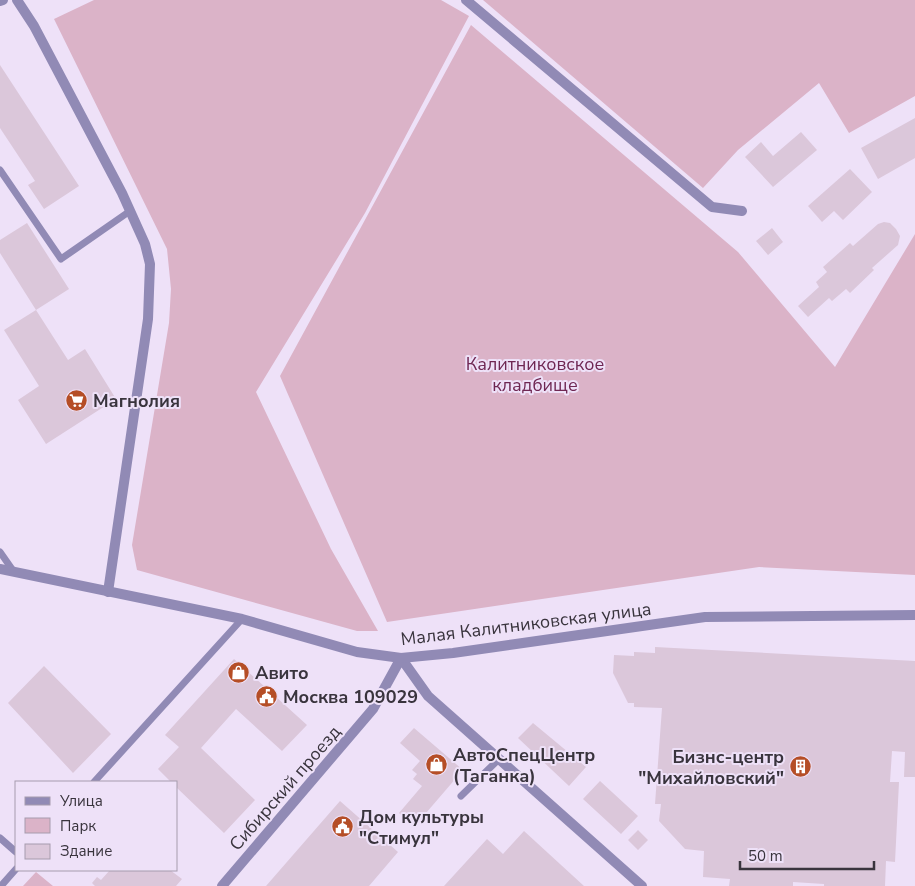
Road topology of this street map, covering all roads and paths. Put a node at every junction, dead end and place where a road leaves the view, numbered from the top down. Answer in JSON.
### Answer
{"nodes":[{"id":1,"x":17,"y":0,"type":"edge"},
{"id":2,"x":466,"y":0,"type":"edge"},
{"id":3,"x":0,"y":170,"type":"edge"},
{"id":4,"x":130,"y":211,"type":"junction"},
{"id":5,"x":742,"y":211,"type":"dead end"},
{"id":6,"x":0,"y":552,"type":"edge"},
{"id":7,"x":0,"y":569,"type":"edge"},
{"id":8,"x":14,"y":572,"type":"junction"},
{"id":9,"x":108,"y":592,"type":"junction"},
{"id":10,"x":915,"y":615,"type":"edge"},
{"id":11,"x":242,"y":619,"type":"junction"},
{"id":12,"x":401,"y":658,"type":"junction"},
{"id":13,"x":499,"y":759,"type":"junction"},
{"id":14,"x":95,"y":781,"type":"edge"},
{"id":15,"x":461,"y":796,"type":"dead end"},
{"id":16,"x":0,"y":838,"type":"edge"},
{"id":17,"x":15,"y":851,"type":"edge"},
{"id":18,"x":15,"y":870,"type":"edge"},
{"id":19,"x":1,"y":886,"type":"edge"},
{"id":20,"x":222,"y":886,"type":"edge"},
{"id":21,"x":642,"y":886,"type":"edge"}],
"edges":[{"from":1,"to":4,"type":"street"},
{"from":2,"to":5,"type":"street"},
{"from":3,"to":4,"type":"lane"},
{"from":4,"to":9,"type":"street"},
{"from":6,"to":8,"type":"lane"},
{"from":7,"to":8,"type":"street","name":"Малая Калитниковская улица"},
{"from":8,"to":9,"type":"street","name":"Малая Калитниковская улица"},
{"from":9,"to":11,"type":"street","name":"Малая Калитниковская улица"},
{"from":10,"to":12,"type":"street","name":"Малая Калитниковская улица"},
{"from":11,"to":12,"type":"street","name":"Малая Калитниковская улица"},
{"from":11,"to":14,"type":"lane"},
{"from":12,"to":13,"type":"street"},
{"from":12,"to":20,"type":"street","name":"Сибирский проезд"},
{"from":13,"to":15,"type":"lane"},
{"from":13,"to":21,"type":"street"},
{"from":16,"to":17,"type":"lane"},
{"from":18,"to":19,"type":"lane"}]}
